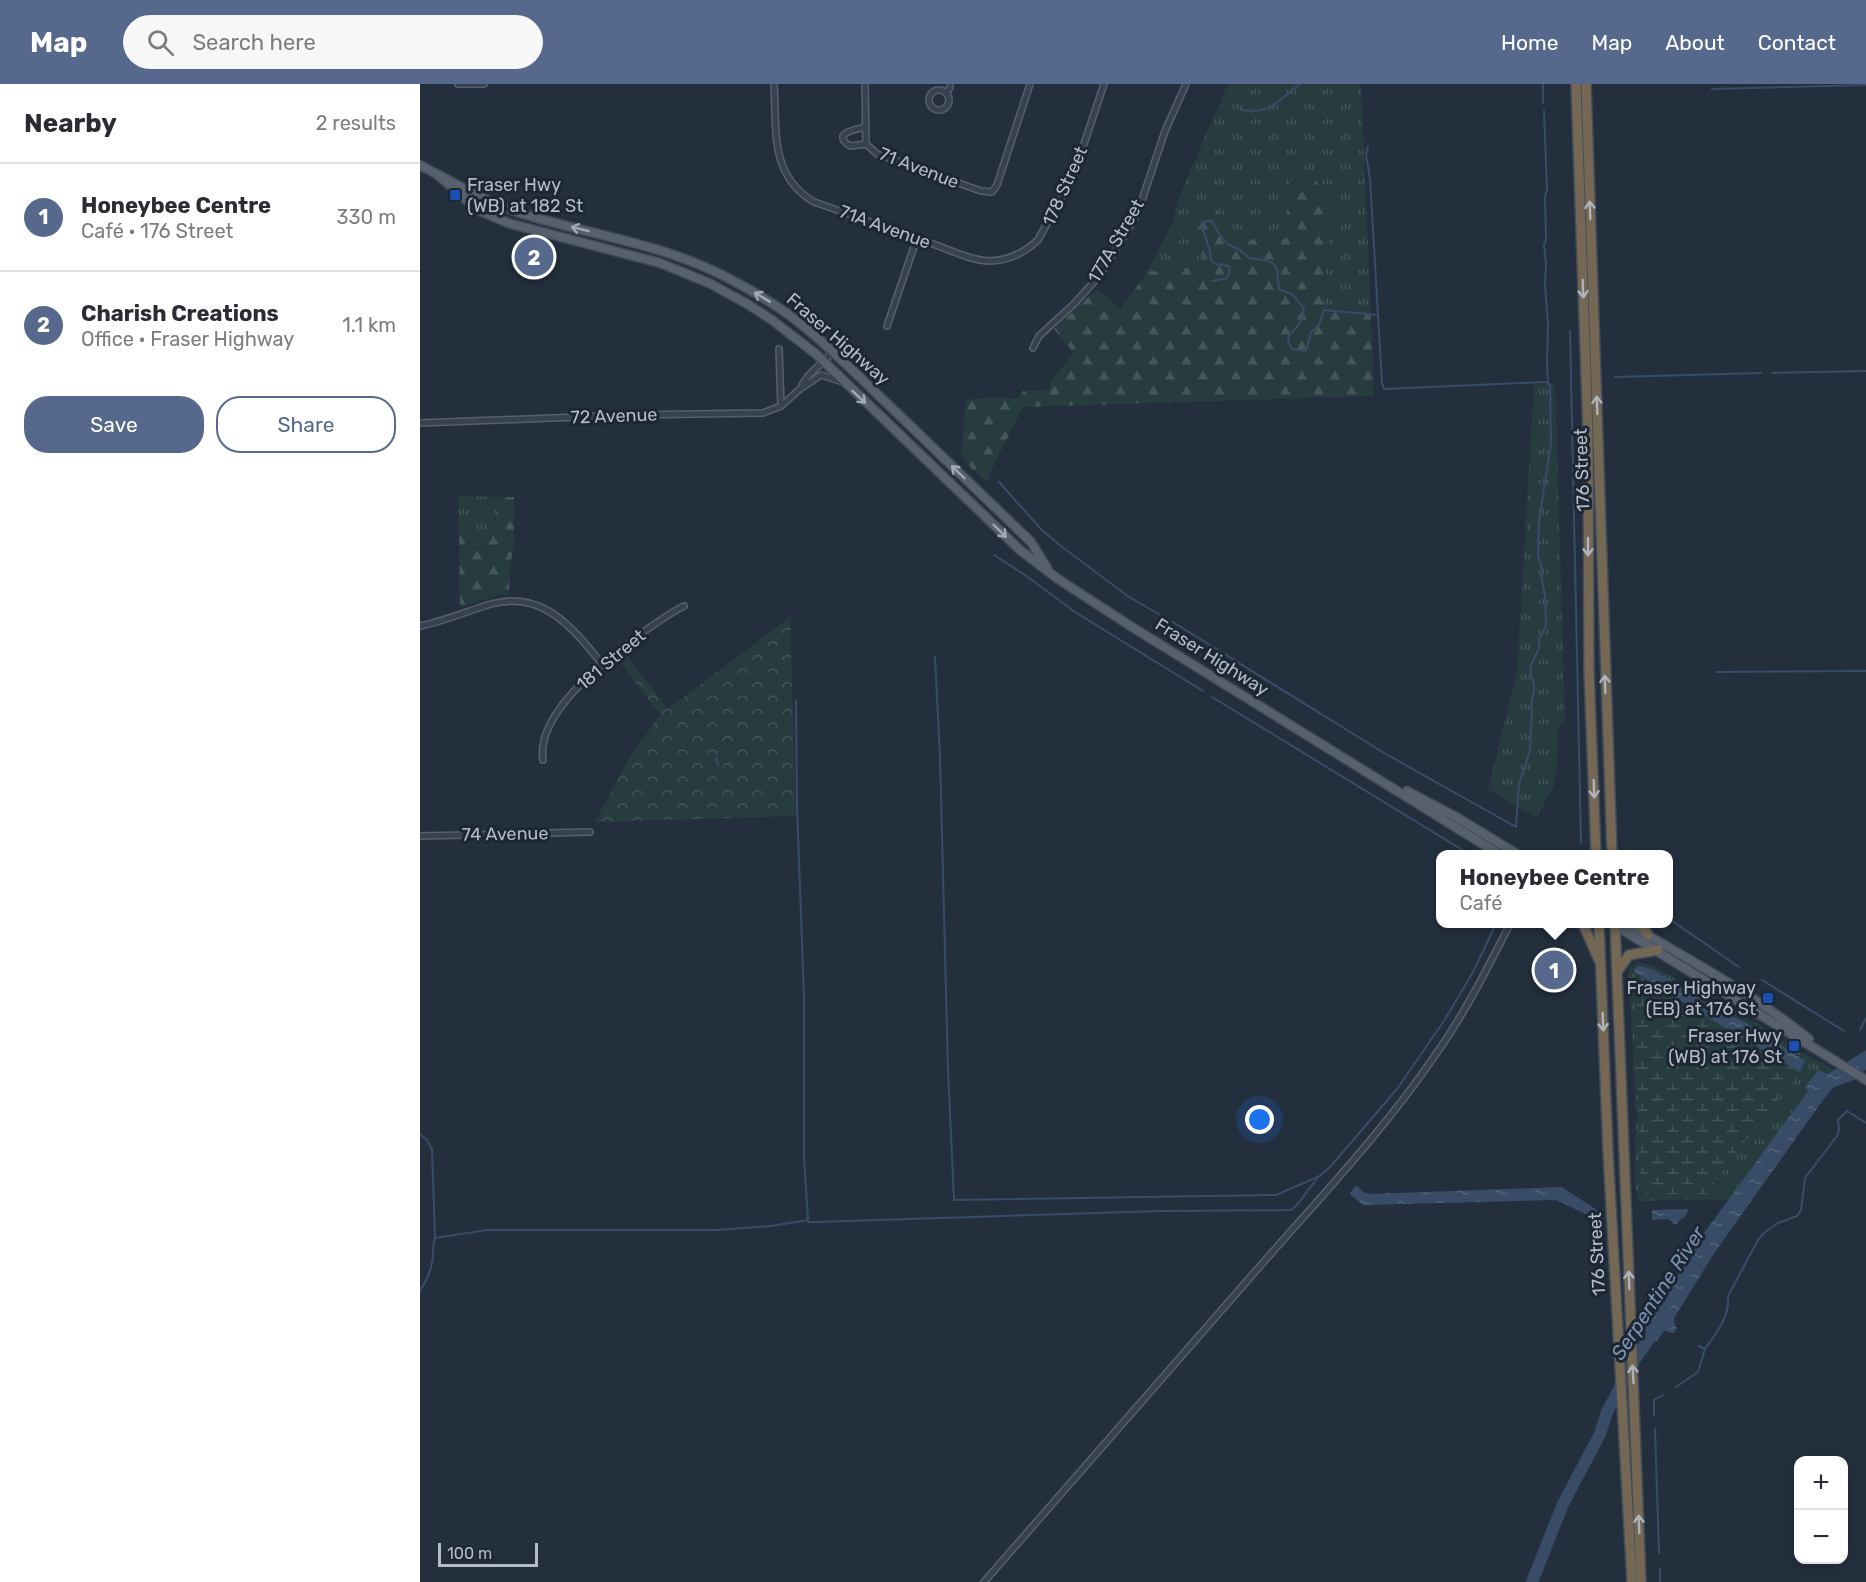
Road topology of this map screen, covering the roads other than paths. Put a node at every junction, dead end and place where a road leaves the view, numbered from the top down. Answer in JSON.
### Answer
{"nodes":[{"id":1,"x":458,"y":84,"type":"edge"},
{"id":2,"x":484,"y":84,"type":"edge"},
{"id":3,"x":774,"y":84,"type":"edge"},
{"id":4,"x":865,"y":84,"type":"edge"},
{"id":5,"x":950,"y":84,"type":"edge"},
{"id":6,"x":1030,"y":84,"type":"edge"},
{"id":7,"x":1104,"y":84,"type":"edge"},
{"id":8,"x":1186,"y":84,"type":"edge"},
{"id":9,"x":1576,"y":84,"type":"edge"},
{"id":10,"x":1586,"y":84,"type":"edge"},
{"id":11,"x":946,"y":93,"type":"dead end"},
{"id":12,"x":866,"y":128,"type":"junction"},
{"id":13,"x":866,"y":144,"type":"junction"},
{"id":14,"x":420,"y":165,"type":"edge"},
{"id":15,"x":438,"y":175,"type":"junction"},
{"id":16,"x":916,"y":238,"type":"junction"},
{"id":17,"x":1029,"y":249,"type":"joint"},
{"id":18,"x":887,"y":326,"type":"dead end"},
{"id":19,"x":1033,"y":348,"type":"dead end"},
{"id":20,"x":779,"y":349,"type":"dead end"},
{"id":21,"x":833,"y":352,"type":"junction"},
{"id":22,"x":823,"y":362,"type":"junction"},
{"id":23,"x":845,"y":383,"type":"junction"},
{"id":24,"x":800,"y":389,"type":"junction"},
{"id":25,"x":781,"y":406,"type":"junction"},
{"id":26,"x":420,"y":423,"type":"edge"},
{"id":27,"x":1058,"y":579,"type":"junction"},
{"id":28,"x":684,"y":606,"type":"dead end"},
{"id":29,"x":420,"y":626,"type":"edge"},
{"id":30,"x":602,"y":664,"type":"junction"},
{"id":31,"x":543,"y":760,"type":"dead end"},
{"id":32,"x":1350,"y":762,"type":"junction"},
{"id":33,"x":1445,"y":821,"type":"junction"},
{"id":34,"x":590,"y":832,"type":"dead end"},
{"id":35,"x":420,"y":836,"type":"edge"},
{"id":36,"x":1492,"y":850,"type":"edge"},
{"id":37,"x":1502,"y":850,"type":"edge"},
{"id":38,"x":1509,"y":850,"type":"edge"},
{"id":39,"x":1596,"y":850,"type":"edge"},
{"id":40,"x":1612,"y":850,"type":"edge"},
{"id":41,"x":1508,"y":928,"type":"edge"},
{"id":42,"x":1585,"y":928,"type":"edge"},
{"id":43,"x":1599,"y":928,"type":"edge"},
{"id":44,"x":1615,"y":928,"type":"edge"},
{"id":45,"x":1622,"y":928,"type":"edge"},
{"id":46,"x":1635,"y":928,"type":"edge"},
{"id":47,"x":1644,"y":928,"type":"edge"},
{"id":48,"x":1648,"y":935,"type":"junction"},
{"id":49,"x":1658,"y":950,"type":"junction"},
{"id":50,"x":1601,"y":964,"type":"junction"},
{"id":51,"x":1617,"y":972,"type":"junction"},
{"id":52,"x":1838,"y":1062,"type":"junction"},
{"id":53,"x":1866,"y":1080,"type":"edge"},
{"id":54,"x":984,"y":1582,"type":"edge"},
{"id":55,"x":1632,"y":1582,"type":"edge"},
{"id":56,"x":1641,"y":1582,"type":"edge"}],
"edges":[{"from":1,"to":2,"type":"street"},
{"from":3,"to":16,"type":"street","name":"71A Avenue"},
{"from":4,"to":12,"type":"street"},
{"from":5,"to":11,"type":"street"},
{"from":6,"to":13,"type":"street","name":"71 Avenue"},
{"from":7,"to":17,"type":"street","name":"178 Street"},
{"from":8,"to":19,"type":"street","name":"177A Street"},
{"from":9,"to":39,"type":"highway","one_way":true},
{"from":40,"to":10,"type":"highway","name":"176 Street","one_way":true},
{"from":12,"to":13,"type":"street"},
{"from":12,"to":13,"type":"street","name":"71 Avenue"},
{"from":14,"to":15,"type":"main road","name":"Fraser Highway"},
{"from":21,"to":15,"type":"main road","name":"Fraser Highway","one_way":true},
{"from":15,"to":22,"type":"main road","name":"Fraser Highway"},
{"from":16,"to":17,"type":"street","name":"71A Avenue"},
{"from":16,"to":18,"type":"street"},
{"from":20,"to":25,"type":"street"},
{"from":21,"to":22,"type":"street","name":"72 Avenue"},
{"from":27,"to":21,"type":"main road","name":"Fraser Highway","one_way":true},
{"from":22,"to":23,"type":"main road","name":"Fraser Highway"},
{"from":22,"to":24,"type":"street","name":"72 Avenue"},
{"from":23,"to":24,"type":"street","name":"72 Avenue"},
{"from":23,"to":27,"type":"main road","name":"Fraser Highway","one_way":true},
{"from":24,"to":25,"type":"street","name":"72 Avenue"},
{"from":25,"to":26,"type":"street","name":"72 Avenue"},
{"from":27,"to":32,"type":"main road","name":"Fraser Highway"},
{"from":28,"to":30,"type":"street","name":"181 Street"},
{"from":29,"to":30,"type":"street"},
{"from":30,"to":31,"type":"street","name":"181 Street"},
{"from":32,"to":33,"type":"main road","name":"Fraser Highway"},
{"from":32,"to":38,"type":"main road","name":"Fraser Highway"},
{"from":33,"to":36,"type":"main road","name":"Fraser Highway"},
{"from":33,"to":37,"type":"main road"},
{"from":34,"to":35,"type":"street","name":"74 Avenue"},
{"from":41,"to":54,"type":"street"},
{"from":42,"to":50,"type":"highway"},
{"from":43,"to":50,"type":"highway","name":"176 Street"},
{"from":44,"to":51,"type":"highway","name":"176 Street"},
{"from":45,"to":49,"type":"main road"},
{"from":46,"to":48,"type":"main road"},
{"from":47,"to":48,"type":"highway"},
{"from":48,"to":52,"type":"main road"},
{"from":49,"to":51,"type":"highway"},
{"from":49,"to":52,"type":"main road"},
{"from":50,"to":55,"type":"highway","name":"176 Street","one_way":true},
{"from":56,"to":51,"type":"highway","name":"176 Street","one_way":true},
{"from":52,"to":53,"type":"main road"}]}
